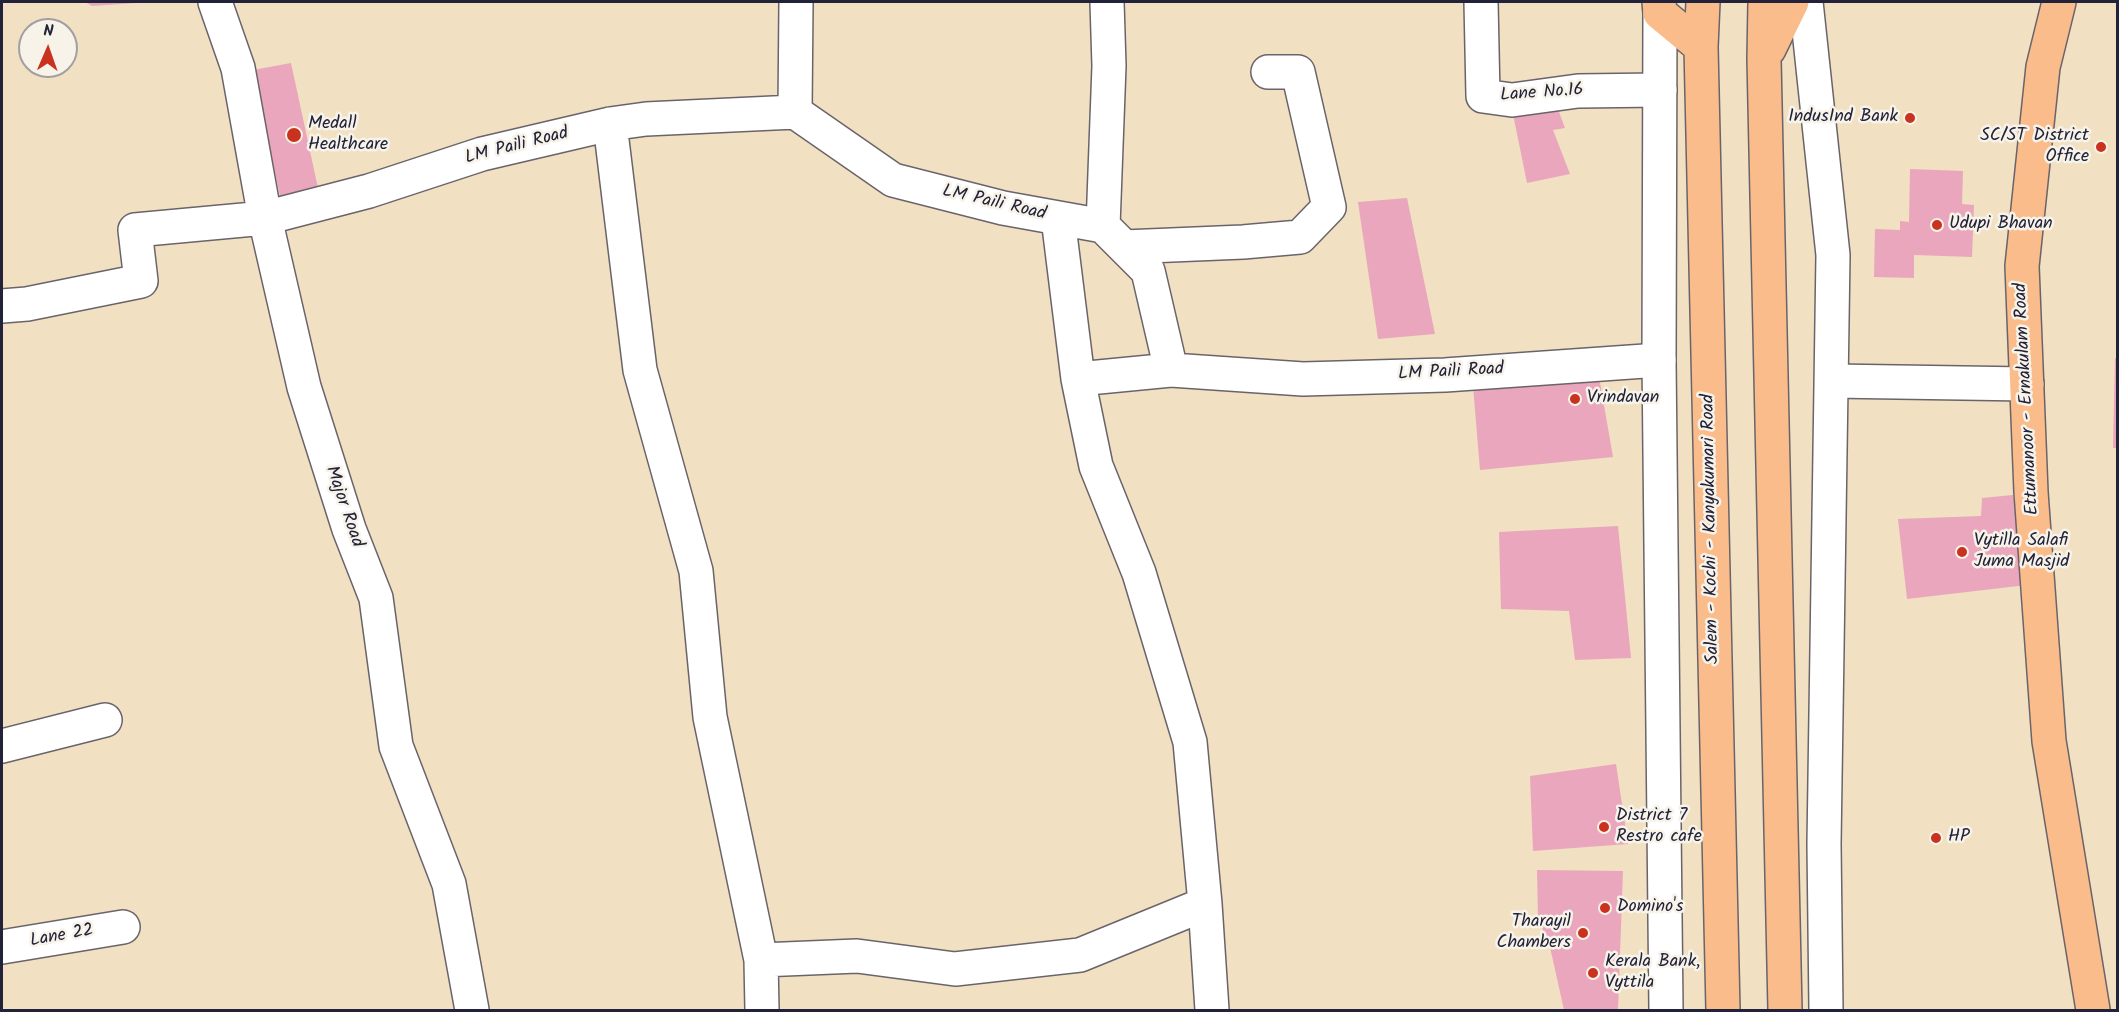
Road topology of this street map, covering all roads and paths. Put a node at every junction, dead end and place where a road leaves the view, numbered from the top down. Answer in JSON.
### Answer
{"nodes":[{"id":1,"x":215,"y":2,"type":"edge"},
{"id":2,"x":796,"y":2,"type":"edge"},
{"id":3,"x":1107,"y":2,"type":"edge"},
{"id":4,"x":1481,"y":2,"type":"edge"},
{"id":5,"x":1703,"y":2,"type":"edge"},
{"id":6,"x":1765,"y":2,"type":"edge"},
{"id":7,"x":1792,"y":2,"type":"edge"},
{"id":8,"x":1806,"y":2,"type":"edge"},
{"id":9,"x":2059,"y":2,"type":"edge"},
{"id":10,"x":1660,"y":7,"type":"edge"},
{"id":11,"x":1701,"y":47,"type":"junction"},
{"id":12,"x":1764,"y":59,"type":"junction"},
{"id":13,"x":1268,"y":72,"type":"dead end"},
{"id":14,"x":1660,"y":90,"type":"junction"},
{"id":15,"x":795,"y":112,"type":"junction"},
{"id":16,"x":610,"y":124,"type":"junction"},
{"id":17,"x":265,"y":218,"type":"junction"},
{"id":18,"x":1058,"y":218,"type":"junction"},
{"id":19,"x":1113,"y":236,"type":"junction"},
{"id":20,"x":2,"y":306,"type":"edge"},
{"id":21,"x":1659,"y":360,"type":"junction"},
{"id":22,"x":1171,"y":370,"type":"junction"},
{"id":23,"x":1078,"y":379,"type":"junction"},
{"id":24,"x":1832,"y":381,"type":"junction"},
{"id":25,"x":2026,"y":384,"type":"junction"},
{"id":26,"x":105,"y":720,"type":"dead end"},
{"id":27,"x":2,"y":746,"type":"edge"},
{"id":28,"x":1205,"y":904,"type":"junction"},
{"id":29,"x":123,"y":927,"type":"dead end"},
{"id":30,"x":2,"y":947,"type":"edge"},
{"id":31,"x":761,"y":960,"type":"junction"},
{"id":32,"x":472,"y":1011,"type":"edge"},
{"id":33,"x":762,"y":1011,"type":"edge"},
{"id":34,"x":1212,"y":1011,"type":"edge"},
{"id":35,"x":1666,"y":1011,"type":"edge"},
{"id":36,"x":1723,"y":1011,"type":"edge"},
{"id":37,"x":1785,"y":1011,"type":"edge"},
{"id":38,"x":1826,"y":1011,"type":"edge"},
{"id":39,"x":2093,"y":1011,"type":"edge"}],
"edges":[{"from":1,"to":17,"type":"street","name":"Major Road"},
{"from":2,"to":15,"type":"street"},
{"from":3,"to":19,"type":"street"},
{"from":4,"to":14,"type":"street","name":"Lane No.16"},
{"from":5,"to":11,"type":"main road","name":"Salem - Kochi - Kanyakumari Road"},
{"from":6,"to":12,"type":"main road"},
{"from":7,"to":12,"type":"main road"},
{"from":8,"to":24,"type":"street"},
{"from":9,"to":25,"type":"main road","name":"Ettumanoor - Ernakulam Road"},
{"from":10,"to":11,"type":"main road"},
{"from":10,"to":14,"type":"street"},
{"from":11,"to":36,"type":"main road","name":"Salem - Kochi - Kanyakumari Road"},
{"from":12,"to":37,"type":"main road"},
{"from":13,"to":19,"type":"street","name":"LM Paili Road"},
{"from":14,"to":21,"type":"street"},
{"from":15,"to":16,"type":"street","name":"LM Paili Road"},
{"from":15,"to":18,"type":"street","name":"LM Paili Road"},
{"from":16,"to":17,"type":"street","name":"LM Paili Road"},
{"from":16,"to":31,"type":"street"},
{"from":17,"to":20,"type":"street","name":"LM Paili Road"},
{"from":17,"to":32,"type":"street","name":"Major Road"},
{"from":18,"to":19,"type":"street","name":"LM Paili Road"},
{"from":18,"to":23,"type":"street"},
{"from":19,"to":22,"type":"street"},
{"from":21,"to":22,"type":"street","name":"LM Paili Road"},
{"from":21,"to":35,"type":"street"},
{"from":22,"to":23,"type":"street","name":"LM Paili Road"},
{"from":23,"to":28,"type":"street"},
{"from":24,"to":25,"type":"street"},
{"from":24,"to":38,"type":"street"},
{"from":25,"to":39,"type":"main road","name":"Ettumanoor - Ernakulam Road"},
{"from":26,"to":27,"type":"street"},
{"from":28,"to":31,"type":"street"},
{"from":28,"to":34,"type":"street"},
{"from":29,"to":30,"type":"street","name":"Lane 22"},
{"from":31,"to":33,"type":"street"}]}
